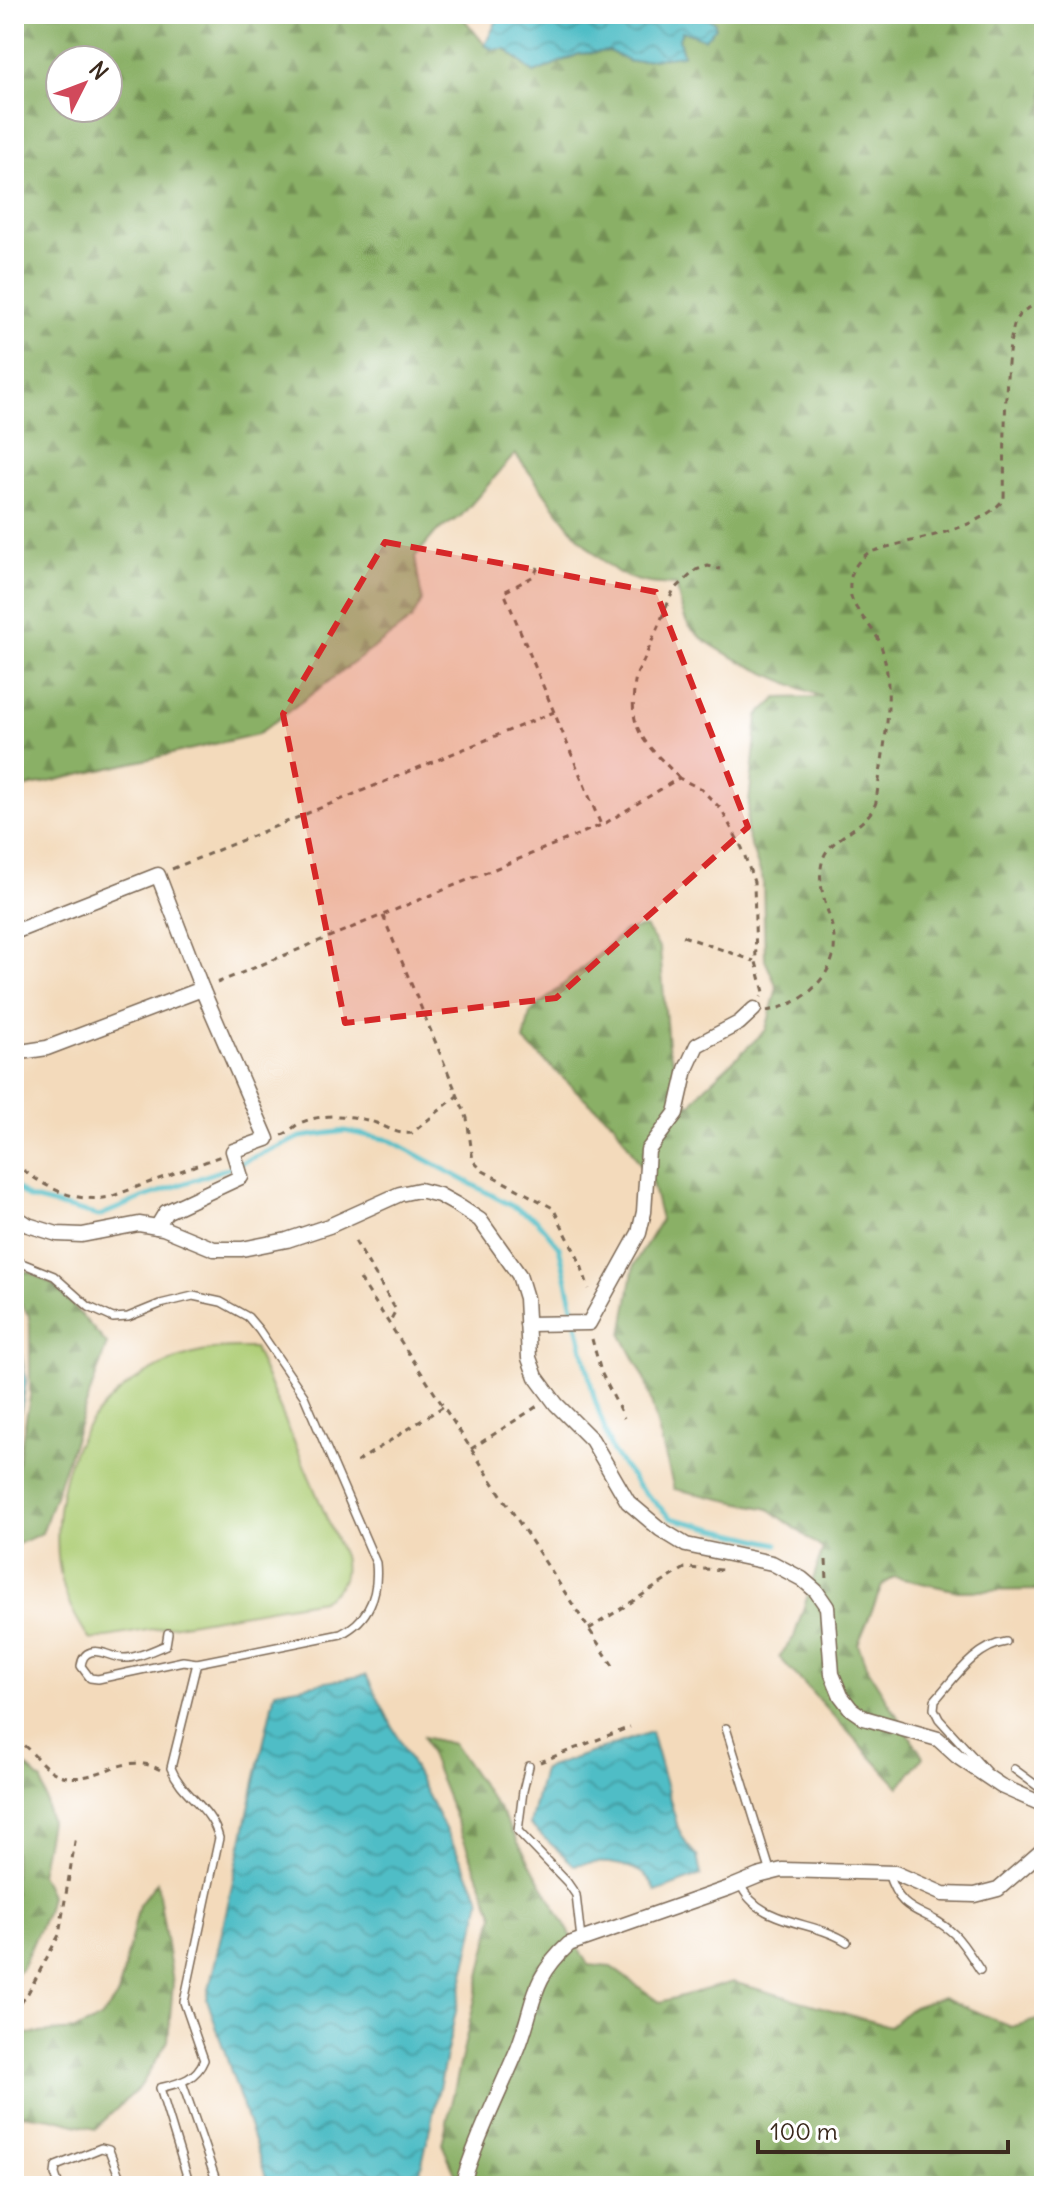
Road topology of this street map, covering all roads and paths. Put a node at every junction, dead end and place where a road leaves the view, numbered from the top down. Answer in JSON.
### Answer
{"nodes":[{"id":1,"x":1044,"y":304,"type":"edge"},
{"id":2,"x":538,"y":567,"type":"dead end"},
{"id":3,"x":720,"y":569,"type":"dead end"},
{"id":4,"x":554,"y":712,"type":"junction"},
{"id":5,"x":679,"y":778,"type":"junction"},
{"id":6,"x":601,"y":826,"type":"junction"},
{"id":7,"x":158,"y":875,"type":"junction"},
{"id":8,"x":383,"y":915,"type":"junction"},
{"id":9,"x":14,"y":932,"type":"edge"},
{"id":10,"x":683,"y":936,"type":"dead end"},
{"id":11,"x":756,"y":962,"type":"junction"},
{"id":12,"x":202,"y":989,"type":"junction"},
{"id":13,"x":754,"y":1009,"type":"junction"},
{"id":14,"x":14,"y":1053,"type":"edge"},
{"id":15,"x":457,"y":1096,"type":"junction"},
{"id":16,"x":267,"y":1139,"type":"junction"},
{"id":17,"x":233,"y":1151,"type":"junction"},
{"id":18,"x":14,"y":1163,"type":"edge"},
{"id":19,"x":14,"y":1216,"type":"edge"},
{"id":20,"x":157,"y":1227,"type":"junction"},
{"id":21,"x":355,"y":1241,"type":"dead end"},
{"id":22,"x":14,"y":1260,"type":"edge"},
{"id":23,"x":360,"y":1279,"type":"dead end"},
{"id":24,"x":593,"y":1317,"type":"junction"},
{"id":25,"x":389,"y":1323,"type":"junction"},
{"id":26,"x":527,"y":1324,"type":"junction"},
{"id":27,"x":14,"y":1330,"type":"edge"},
{"id":28,"x":23,"y":1331,"type":"dead end"},
{"id":29,"x":551,"y":1397,"type":"junction"},
{"id":30,"x":444,"y":1406,"type":"junction"},
{"id":31,"x":624,"y":1418,"type":"dead end"},
{"id":32,"x":471,"y":1449,"type":"junction"},
{"id":33,"x":357,"y":1462,"type":"dead end"},
{"id":34,"x":826,"y":1560,"type":"dead end"},
{"id":35,"x":731,"y":1570,"type":"dead end"},
{"id":36,"x":827,"y":1584,"type":"dead end"},
{"id":37,"x":589,"y":1629,"type":"junction"},
{"id":38,"x":168,"y":1633,"type":"dead end"},
{"id":39,"x":1006,"y":1642,"type":"dead end"},
{"id":40,"x":197,"y":1663,"type":"junction"},
{"id":41,"x":615,"y":1669,"type":"dead end"},
{"id":42,"x":630,"y":1727,"type":"dead end"},
{"id":43,"x":726,"y":1728,"type":"dead end"},
{"id":44,"x":14,"y":1739,"type":"edge"},
{"id":45,"x":529,"y":1766,"type":"joint"},
{"id":46,"x":1014,"y":1769,"type":"dead end"},
{"id":47,"x":173,"y":1773,"type":"junction"},
{"id":48,"x":991,"y":1780,"type":"junction"},
{"id":49,"x":1044,"y":1791,"type":"edge"},
{"id":50,"x":1044,"y":1805,"type":"edge"},
{"id":51,"x":76,"y":1836,"type":"dead end"},
{"id":52,"x":1044,"y":1849,"type":"edge"},
{"id":53,"x":771,"y":1873,"type":"junction"},
{"id":54,"x":888,"y":1873,"type":"junction"},
{"id":55,"x":740,"y":1883,"type":"junction"},
{"id":56,"x":581,"y":1939,"type":"junction"},
{"id":57,"x":847,"y":1942,"type":"dead end"},
{"id":58,"x":980,"y":1970,"type":"dead end"},
{"id":59,"x":14,"y":2013,"type":"edge"},
{"id":60,"x":182,"y":2082,"type":"junction"},
{"id":61,"x":59,"y":2186,"type":"edge"},
{"id":62,"x":123,"y":2186,"type":"edge"},
{"id":63,"x":190,"y":2186,"type":"edge"},
{"id":64,"x":218,"y":2186,"type":"edge"},
{"id":65,"x":462,"y":2186,"type":"edge"}],
"edges":[{"from":1,"to":13,"type":"path"},
{"from":2,"to":4,"type":"path"},
{"from":3,"to":5,"type":"path"},
{"from":4,"to":6,"type":"path"},
{"from":4,"to":7,"type":"path"},
{"from":5,"to":6,"type":"path"},
{"from":5,"to":11,"type":"path"},
{"from":6,"to":8,"type":"path"},
{"from":7,"to":9,"type":"street"},
{"from":7,"to":12,"type":"street"},
{"from":8,"to":12,"type":"path"},
{"from":8,"to":15,"type":"path"},
{"from":10,"to":11,"type":"path"},
{"from":11,"to":13,"type":"path"},
{"from":12,"to":14,"type":"street"},
{"from":12,"to":16,"type":"street"},
{"from":13,"to":24,"type":"street"},
{"from":15,"to":16,"type":"path"},
{"from":15,"to":24,"type":"path"},
{"from":16,"to":17,"type":"street"},
{"from":17,"to":18,"type":"path"},
{"from":17,"to":20,"type":"street"},
{"from":19,"to":20,"type":"street"},
{"from":20,"to":26,"type":"street"},
{"from":21,"to":25,"type":"path"},
{"from":22,"to":40,"type":"lane"},
{"from":23,"to":25,"type":"path"},
{"from":24,"to":26,"type":"street"},
{"from":24,"to":31,"type":"path"},
{"from":25,"to":30,"type":"path"},
{"from":26,"to":29,"type":"street"},
{"from":27,"to":28,"type":"path"},
{"from":29,"to":32,"type":"path"},
{"from":29,"to":48,"type":"street"},
{"from":30,"to":32,"type":"path"},
{"from":30,"to":33,"type":"path"},
{"from":32,"to":37,"type":"path"},
{"from":34,"to":36,"type":"path"},
{"from":35,"to":37,"type":"path"},
{"from":37,"to":41,"type":"path"},
{"from":38,"to":40,"type":"lane"},
{"from":39,"to":48,"type":"lane"},
{"from":40,"to":47,"type":"lane"},
{"from":42,"to":45,"type":"path"},
{"from":43,"to":53,"type":"lane"},
{"from":44,"to":47,"type":"path"},
{"from":45,"to":56,"type":"lane"},
{"from":46,"to":49,"type":"lane"},
{"from":47,"to":60,"type":"lane"},
{"from":48,"to":50,"type":"street"},
{"from":51,"to":59,"type":"path"},
{"from":52,"to":54,"type":"street"},
{"from":53,"to":54,"type":"street"},
{"from":53,"to":55,"type":"street"},
{"from":54,"to":58,"type":"lane"},
{"from":55,"to":56,"type":"street"},
{"from":55,"to":57,"type":"lane"},
{"from":56,"to":65,"type":"street"},
{"from":60,"to":63,"type":"lane"},
{"from":60,"to":64,"type":"lane"},
{"from":61,"to":62,"type":"lane"}]}
